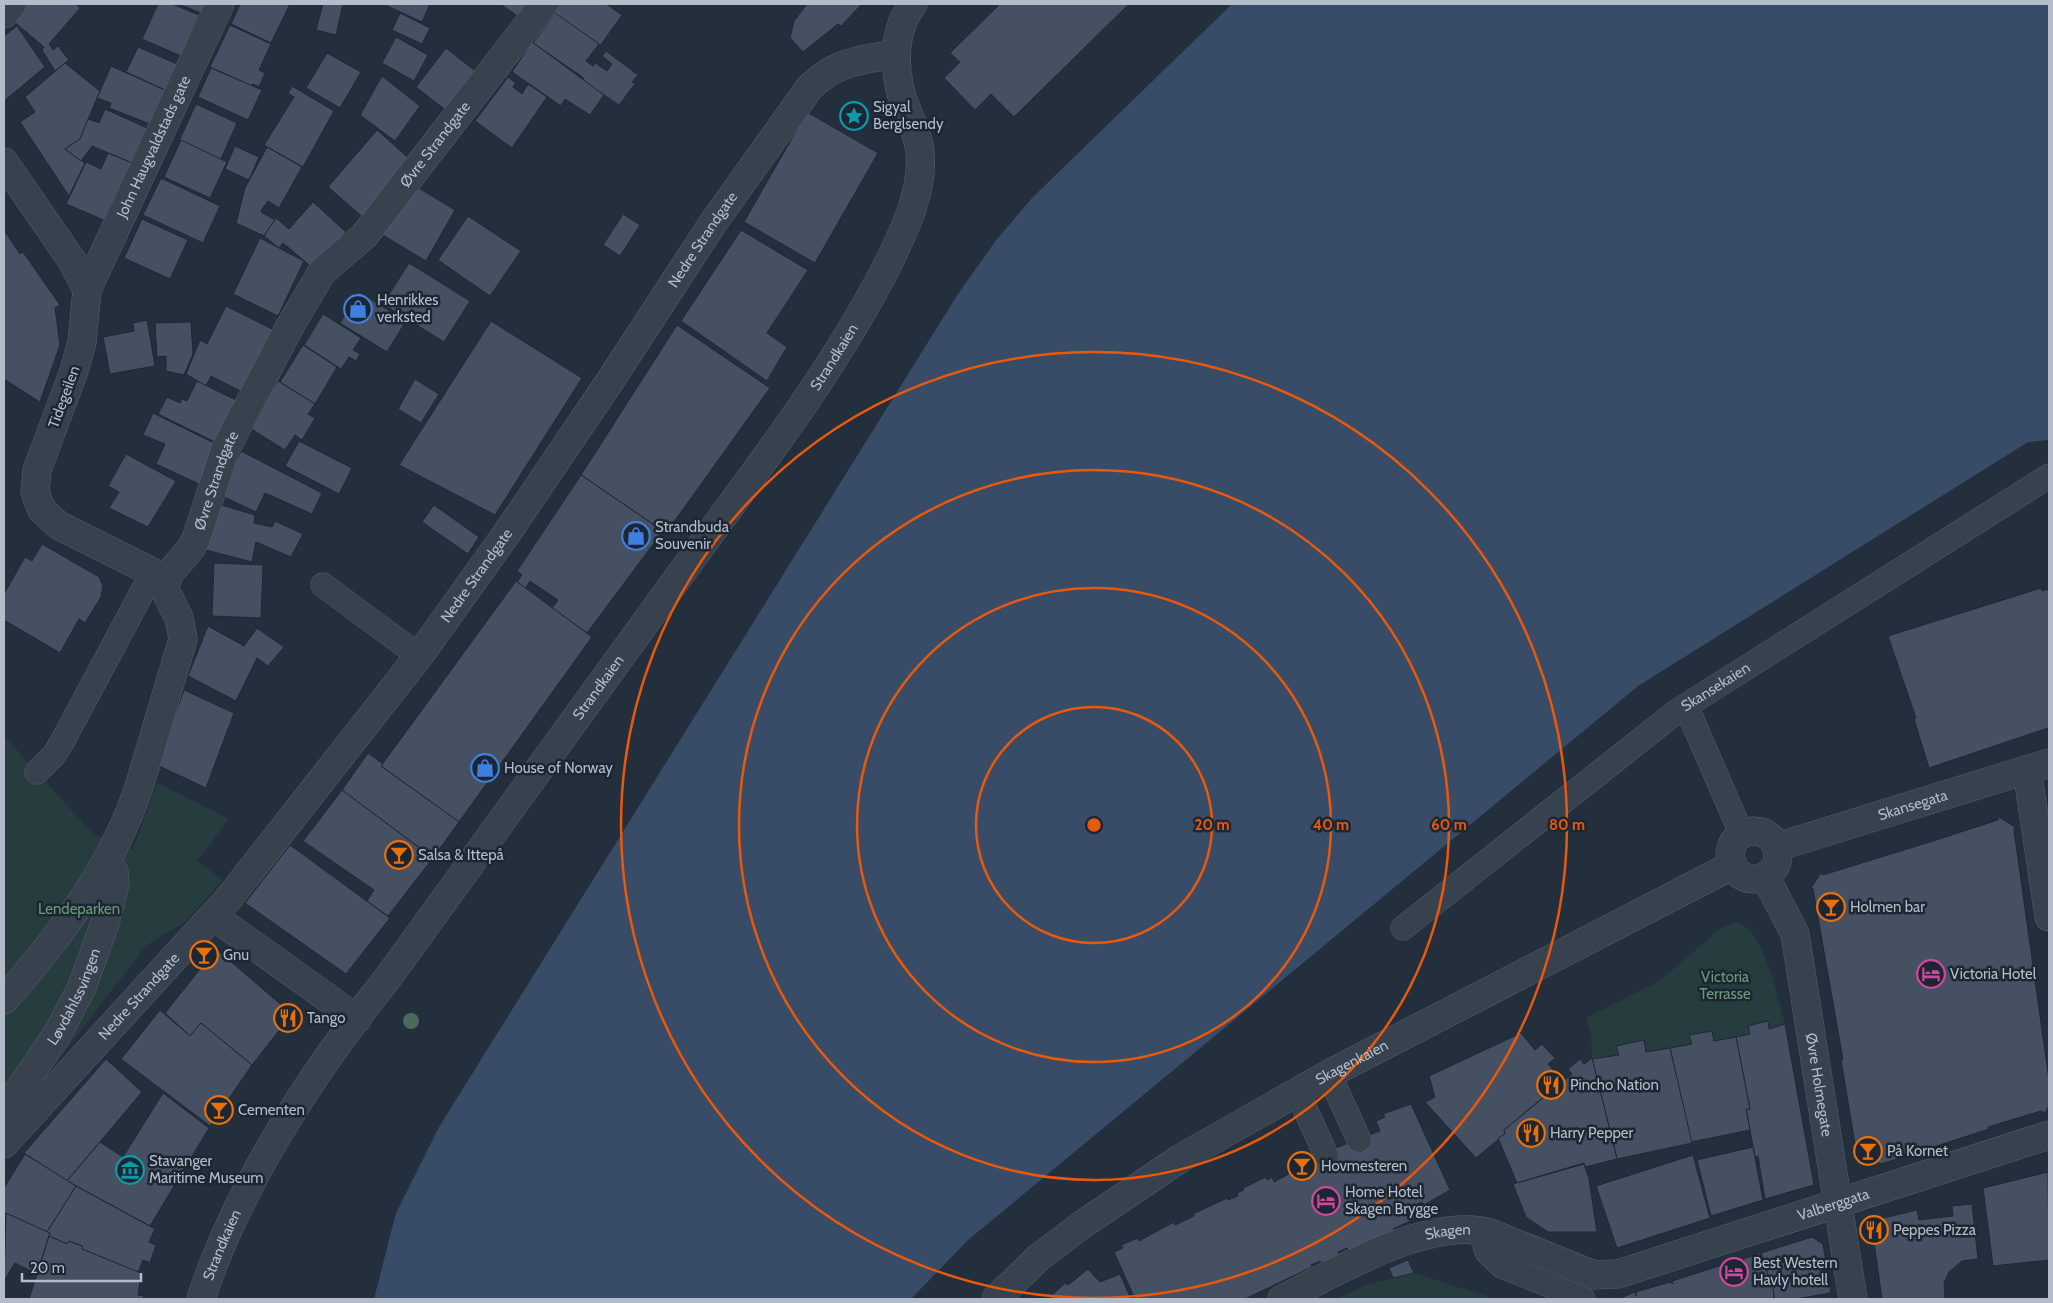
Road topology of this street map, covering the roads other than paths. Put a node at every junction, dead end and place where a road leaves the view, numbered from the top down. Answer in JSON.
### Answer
{"nodes":[{"id":1,"x":12,"y":4,"type":"edge"},
{"id":2,"x":220,"y":4,"type":"edge"},
{"id":3,"x":544,"y":4,"type":"edge"},
{"id":4,"x":913,"y":4,"type":"edge"},
{"id":5,"x":4,"y":14,"type":"edge"},
{"id":6,"x":896,"y":54,"type":"junction"},
{"id":7,"x":4,"y":162,"type":"edge"},
{"id":8,"x":87,"y":290,"type":"junction"},
{"id":9,"x":2049,"y":476,"type":"edge"},
{"id":10,"x":160,"y":576,"type":"junction"},
{"id":11,"x":323,"y":585,"type":"dead end"},
{"id":12,"x":419,"y":656,"type":"junction"},
{"id":13,"x":1686,"y":706,"type":"junction"},
{"id":14,"x":2038,"y":767,"type":"edge"},
{"id":15,"x":37,"y":772,"type":"dead end"},
{"id":16,"x":1742,"y":834,"type":"junction"},
{"id":17,"x":1777,"y":847,"type":"junction"},
{"id":18,"x":107,"y":861,"type":"junction"},
{"id":19,"x":1733,"y":865,"type":"junction"},
{"id":20,"x":1764,"y":876,"type":"junction"},
{"id":21,"x":213,"y":916,"type":"junction"},
{"id":22,"x":2049,"y":917,"type":"edge"},
{"id":23,"x":1403,"y":928,"type":"dead end"},
{"id":24,"x":4,"y":1000,"type":"edge"},
{"id":25,"x":357,"y":1019,"type":"junction"},
{"id":26,"x":1329,"y":1074,"type":"junction"},
{"id":27,"x":1297,"y":1091,"type":"junction"},
{"id":28,"x":12,"y":1135,"type":"edge"},
{"id":29,"x":2049,"y":1135,"type":"edge"},
{"id":30,"x":1359,"y":1140,"type":"dead end"},
{"id":31,"x":1326,"y":1156,"type":"dead end"},
{"id":32,"x":1838,"y":1204,"type":"junction"},
{"id":33,"x":1480,"y":1230,"type":"junction"},
{"id":34,"x":1618,"y":1274,"type":"joint"},
{"id":35,"x":201,"y":1299,"type":"edge"},
{"id":36,"x":996,"y":1299,"type":"edge"},
{"id":37,"x":1282,"y":1299,"type":"edge"},
{"id":38,"x":1583,"y":1299,"type":"edge"},
{"id":39,"x":1853,"y":1299,"type":"edge"}],
"edges":[{"from":1,"to":5,"type":"street"},
{"from":2,"to":8,"type":"street","name":"John Haugvaldstads gate"},
{"from":3,"to":10,"type":"street","name":"Øvre Strandgate"},
{"from":4,"to":6,"type":"street"},
{"from":6,"to":12,"type":"street","name":"Nedre Strandgate"},
{"from":6,"to":25,"type":"street","name":"Strandkaien"},
{"from":7,"to":8,"type":"street"},
{"from":8,"to":10,"type":"street","name":"Tidegeilen"},
{"from":9,"to":13,"type":"lane","name":"Skansekaien"},
{"from":10,"to":15,"type":"lane","name":"Øvre Strandgate"},
{"from":10,"to":18,"type":"street"},
{"from":11,"to":12,"type":"lane"},
{"from":12,"to":21,"type":"street","name":"Nedre Strandgate"},
{"from":13,"to":16,"type":"lane"},
{"from":13,"to":23,"type":"lane","name":"Skansekaien"},
{"from":14,"to":17,"type":"street","name":"Skansegata"},
{"from":14,"to":22,"type":"street"},
{"from":16,"to":17,"type":"street"},
{"from":16,"to":19,"type":"street"},
{"from":17,"to":20,"type":"street"},
{"from":18,"to":24,"type":"street"},
{"from":18,"to":28,"type":"street","name":"Løvdahlssvingen"},
{"from":19,"to":20,"type":"street"},
{"from":19,"to":26,"type":"street","name":"Skagenkaien"},
{"from":20,"to":32,"type":"street","name":"Øvre Holmegate"},
{"from":21,"to":25,"type":"street"},
{"from":21,"to":28,"type":"street","name":"Nedre Strandgate"},
{"from":25,"to":35,"type":"street","name":"Strandkaien"},
{"from":26,"to":27,"type":"street","name":"Skagenkaien"},
{"from":26,"to":30,"type":"lane"},
{"from":27,"to":31,"type":"lane"},
{"from":27,"to":36,"type":"street","name":"Skagenkaien"},
{"from":29,"to":32,"type":"street","name":"Valberggata"},
{"from":32,"to":34,"type":"street","name":"Valberggata"},
{"from":32,"to":39,"type":"street","name":"Øvre Holmegate"},
{"from":33,"to":34,"type":"street","name":"Skagen"},
{"from":33,"to":37,"type":"street","name":"Skagen"},
{"from":33,"to":38,"type":"lane"}]}
